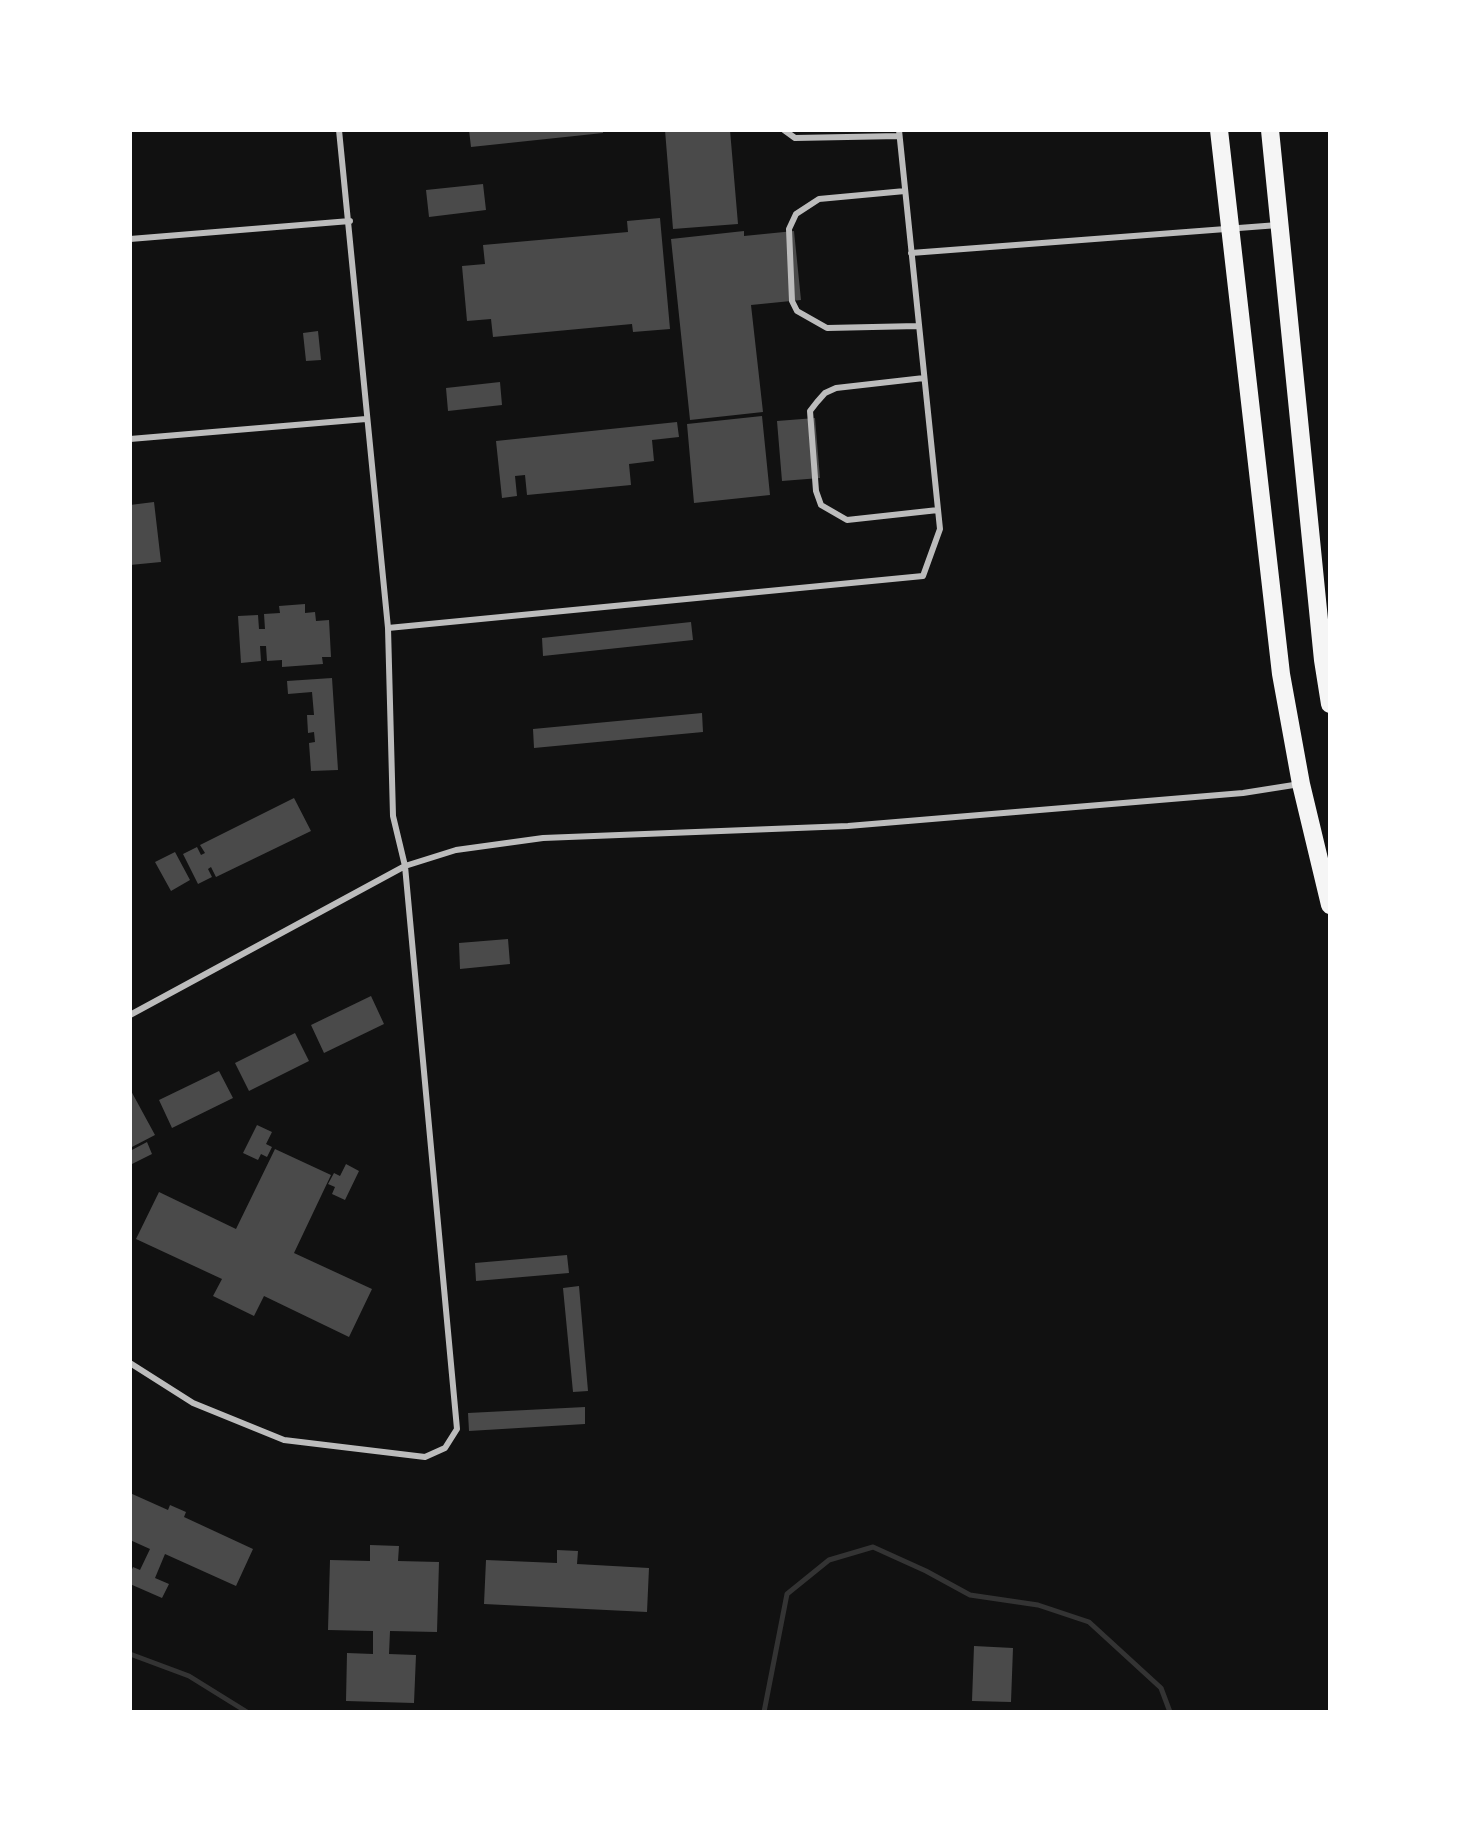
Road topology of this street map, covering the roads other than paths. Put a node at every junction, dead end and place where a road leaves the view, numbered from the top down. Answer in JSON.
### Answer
{"nodes":[{"id":1,"x":339,"y":130,"type":"edge"},
{"id":2,"x":784,"y":130,"type":"edge"},
{"id":3,"x":1219,"y":130,"type":"edge"},
{"id":4,"x":1270,"y":130,"type":"edge"},
{"id":5,"x":899,"y":133,"type":"edge"},
{"id":6,"x":905,"y":192,"type":"junction"},
{"id":7,"x":350,"y":220,"type":"junction"},
{"id":8,"x":1278,"y":225,"type":"junction"},
{"id":9,"x":1231,"y":230,"type":"junction"},
{"id":10,"x":130,"y":239,"type":"edge"},
{"id":11,"x":911,"y":253,"type":"junction"},
{"id":12,"x":918,"y":326,"type":"junction"},
{"id":13,"x":924,"y":378,"type":"junction"},
{"id":14,"x":366,"y":419,"type":"junction"},
{"id":15,"x":130,"y":439,"type":"edge"},
{"id":16,"x":938,"y":510,"type":"junction"},
{"id":17,"x":388,"y":628,"type":"junction"},
{"id":18,"x":1330,"y":704,"type":"edge"},
{"id":19,"x":1301,"y":784,"type":"junction"},
{"id":20,"x":405,"y":866,"type":"junction"},
{"id":21,"x":1330,"y":905,"type":"edge"},
{"id":22,"x":130,"y":1015,"type":"edge"},
{"id":23,"x":130,"y":1363,"type":"edge"}],
"edges":[{"from":1,"to":7,"type":"lane"},
{"from":2,"to":5,"type":"lane"},
{"from":3,"to":9,"type":"main road"},
{"from":4,"to":8,"type":"main road"},
{"from":5,"to":6,"type":"lane"},
{"from":6,"to":11,"type":"lane"},
{"from":6,"to":12,"type":"lane"},
{"from":7,"to":10,"type":"lane"},
{"from":7,"to":14,"type":"lane"},
{"from":8,"to":9,"type":"lane"},
{"from":8,"to":18,"type":"main road"},
{"from":9,"to":11,"type":"lane"},
{"from":9,"to":19,"type":"main road"},
{"from":11,"to":12,"type":"lane"},
{"from":12,"to":13,"type":"lane"},
{"from":13,"to":16,"type":"lane"},
{"from":13,"to":16,"type":"lane"},
{"from":14,"to":15,"type":"lane"},
{"from":14,"to":17,"type":"lane"},
{"from":16,"to":17,"type":"lane"},
{"from":17,"to":20,"type":"lane"},
{"from":19,"to":20,"type":"lane"},
{"from":19,"to":21,"type":"main road"},
{"from":20,"to":22,"type":"lane"},
{"from":20,"to":23,"type":"lane"}]}
